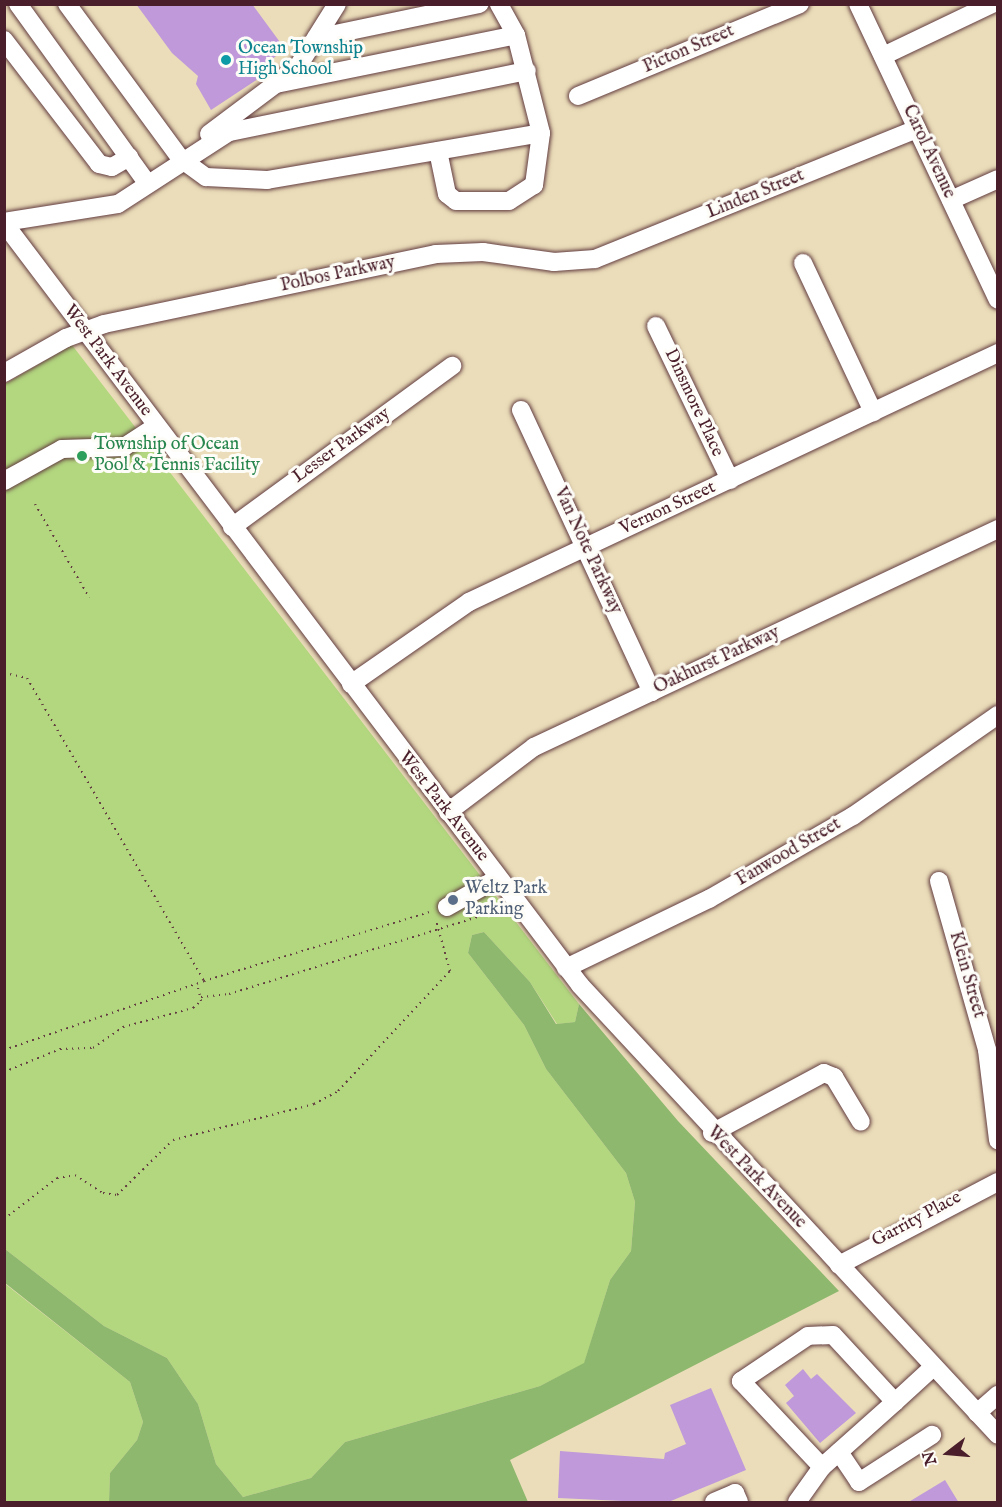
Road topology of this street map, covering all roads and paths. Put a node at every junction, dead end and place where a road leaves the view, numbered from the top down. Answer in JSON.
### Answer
{"nodes":[{"id":1,"x":18,"y":4,"type":"edge"},
{"id":2,"x":67,"y":4,"type":"edge"},
{"id":3,"x":337,"y":4,"type":"edge"},
{"id":4,"x":479,"y":4,"type":"edge"},
{"id":5,"x":499,"y":4,"type":"edge"},
{"id":6,"x":800,"y":4,"type":"edge"},
{"id":7,"x":858,"y":4,"type":"edge"},
{"id":8,"x":992,"y":4,"type":"edge"},
{"id":9,"x":516,"y":35,"type":"junction"},
{"id":10,"x":316,"y":38,"type":"junction"},
{"id":11,"x":4,"y":40,"type":"edge"},
{"id":12,"x":883,"y":56,"type":"junction"},
{"id":13,"x":527,"y":71,"type":"junction"},
{"id":14,"x":276,"y":84,"type":"junction"},
{"id":15,"x":578,"y":96,"type":"dead end"},
{"id":16,"x":256,"y":99,"type":"junction"},
{"id":17,"x":253,"y":128,"type":"junction"},
{"id":18,"x":917,"y":129,"type":"junction"},
{"id":19,"x":541,"y":133,"type":"junction"},
{"id":20,"x":438,"y":151,"type":"junction"},
{"id":21,"x":129,"y":158,"type":"junction"},
{"id":22,"x":182,"y":159,"type":"junction"},
{"id":23,"x":998,"y":179,"type":"edge"},
{"id":24,"x":148,"y":184,"type":"junction"},
{"id":25,"x":951,"y":200,"type":"junction"},
{"id":26,"x":4,"y":222,"type":"edge"},
{"id":27,"x":595,"y":259,"type":"joint"},
{"id":28,"x":803,"y":263,"type":"dead end"},
{"id":29,"x":998,"y":300,"type":"edge"},
{"id":30,"x":656,"y":326,"type":"dead end"},
{"id":31,"x":83,"y":330,"type":"junction"},
{"id":32,"x":998,"y":354,"type":"edge"},
{"id":33,"x":452,"y":366,"type":"dead end"},
{"id":34,"x":4,"y":373,"type":"edge"},
{"id":35,"x":521,"y":410,"type":"dead end"},
{"id":36,"x":873,"y":412,"type":"junction"},
{"id":37,"x":156,"y":426,"type":"junction"},
{"id":38,"x":730,"y":480,"type":"junction"},
{"id":39,"x":4,"y":481,"type":"edge"},
{"id":40,"x":35,"y":504,"type":"dead end"},
{"id":41,"x":232,"y":527,"type":"junction"},
{"id":42,"x":998,"y":529,"type":"edge"},
{"id":43,"x":586,"y":547,"type":"junction"},
{"id":44,"x":88,"y":597,"type":"dead end"},
{"id":45,"x":4,"y":673,"type":"edge"},
{"id":46,"x":351,"y":684,"type":"junction"},
{"id":47,"x":652,"y":692,"type":"junction"},
{"id":48,"x":998,"y":715,"type":"edge"},
{"id":49,"x":448,"y":812,"type":"junction"},
{"id":50,"x":498,"y":878,"type":"junction"},
{"id":51,"x":939,"y":882,"type":"dead end"},
{"id":52,"x":447,"y":907,"type":"joint"},
{"id":53,"x":500,"y":910,"type":"dead end"},
{"id":54,"x":439,"y":928,"type":"junction"},
{"id":55,"x":566,"y":968,"type":"junction"},
{"id":56,"x":204,"y":981,"type":"junction"},
{"id":57,"x":197,"y":984,"type":"junction"},
{"id":58,"x":201,"y":997,"type":"junction"},
{"id":59,"x":992,"y":1049,"type":"edge"},
{"id":60,"x":4,"y":1050,"type":"edge"},
{"id":61,"x":4,"y":1072,"type":"edge"},
{"id":62,"x":861,"y":1122,"type":"dead end"},
{"id":63,"x":712,"y":1133,"type":"junction"},
{"id":64,"x":998,"y":1140,"type":"edge"},
{"id":65,"x":998,"y":1182,"type":"edge"},
{"id":66,"x":4,"y":1219,"type":"edge"},
{"id":67,"x":839,"y":1265,"type":"junction"},
{"id":68,"x":933,"y":1367,"type":"junction"},
{"id":69,"x":998,"y":1395,"type":"edge"},
{"id":70,"x":895,"y":1402,"type":"junction"},
{"id":71,"x":977,"y":1413,"type":"junction"},
{"id":72,"x":932,"y":1435,"type":"dead end"},
{"id":73,"x":998,"y":1435,"type":"edge"},
{"id":74,"x":839,"y":1452,"type":"junction"},
{"id":75,"x":822,"y":1467,"type":"junction"},
{"id":76,"x":714,"y":1503,"type":"edge"},
{"id":77,"x":739,"y":1503,"type":"edge"},
{"id":78,"x":796,"y":1503,"type":"edge"}],
"edges":[{"from":1,"to":21,"type":"street"},
{"from":2,"to":22,"type":"street"},
{"from":3,"to":10,"type":"street"},
{"from":4,"to":10,"type":"street"},
{"from":5,"to":9,"type":"street"},
{"from":6,"to":15,"type":"street","name":"Picton Street"},
{"from":7,"to":12,"type":"street","name":"Carol Avenue"},
{"from":8,"to":12,"type":"street"},
{"from":9,"to":13,"type":"street"},
{"from":9,"to":14,"type":"street"},
{"from":10,"to":14,"type":"street"},
{"from":11,"to":21,"type":"street"},
{"from":12,"to":18,"type":"street","name":"Carol Avenue"},
{"from":13,"to":17,"type":"street"},
{"from":13,"to":19,"type":"street"},
{"from":14,"to":16,"type":"street"},
{"from":16,"to":17,"type":"street"},
{"from":16,"to":22,"type":"street"},
{"from":17,"to":22,"type":"street"},
{"from":18,"to":25,"type":"street","name":"Carol Avenue"},
{"from":18,"to":27,"type":"street","name":"Linden Street"},
{"from":19,"to":20,"type":"street"},
{"from":19,"to":20,"type":"street"},
{"from":20,"to":22,"type":"street"},
{"from":21,"to":24,"type":"street"},
{"from":22,"to":24,"type":"street"},
{"from":23,"to":25,"type":"street"},
{"from":24,"to":26,"type":"street"},
{"from":25,"to":29,"type":"street","name":"Carol Avenue"},
{"from":26,"to":31,"type":"street","name":"West Park Avenue"},
{"from":27,"to":31,"type":"street","name":"Polbos Parkway"},
{"from":28,"to":36,"type":"street"},
{"from":30,"to":38,"type":"street","name":"Dinsmore Place"},
{"from":31,"to":34,"type":"street","name":"Polbos Parkway"},
{"from":31,"to":37,"type":"street","name":"West Park Avenue"},
{"from":32,"to":36,"type":"street","name":"Vernon Street"},
{"from":33,"to":41,"type":"street","name":"Lesser Parkway"},
{"from":35,"to":43,"type":"street","name":"Van Note Parkway"},
{"from":36,"to":38,"type":"street","name":"Vernon Street"},
{"from":37,"to":39,"type":"street"},
{"from":37,"to":41,"type":"street","name":"West Park Avenue"},
{"from":38,"to":43,"type":"street","name":"Vernon Street"},
{"from":40,"to":44,"type":"path"},
{"from":41,"to":46,"type":"street","name":"West Park Avenue"},
{"from":42,"to":47,"type":"street","name":"Oakhurst Parkway"},
{"from":43,"to":46,"type":"street","name":"Vernon Street"},
{"from":43,"to":47,"type":"street","name":"Van Note Parkway"},
{"from":45,"to":56,"type":"path"},
{"from":46,"to":49,"type":"street","name":"West Park Avenue"},
{"from":47,"to":49,"type":"street","name":"Oakhurst Parkway"},
{"from":48,"to":55,"type":"street","name":"Fanwood Street"},
{"from":49,"to":50,"type":"street","name":"West Park Avenue"},
{"from":50,"to":52,"type":"street"},
{"from":50,"to":55,"type":"street","name":"West Park Avenue"},
{"from":51,"to":59,"type":"street","name":"Klein Street"},
{"from":52,"to":56,"type":"path"},
{"from":53,"to":54,"type":"path"},
{"from":54,"to":58,"type":"path"},
{"from":54,"to":66,"type":"path"},
{"from":55,"to":63,"type":"street","name":"West Park Avenue"},
{"from":56,"to":57,"type":"path"},
{"from":57,"to":58,"type":"path"},
{"from":57,"to":60,"type":"path"},
{"from":58,"to":61,"type":"path"},
{"from":59,"to":64,"type":"street","name":"Klein Street"},
{"from":62,"to":63,"type":"street"},
{"from":63,"to":67,"type":"street","name":"West Park Avenue"},
{"from":65,"to":67,"type":"street","name":"Garrity Place"},
{"from":67,"to":68,"type":"street","name":"West Park Avenue"},
{"from":68,"to":70,"type":"street"},
{"from":68,"to":71,"type":"street","name":"West Park Avenue"},
{"from":69,"to":71,"type":"street"},
{"from":70,"to":74,"type":"street"},
{"from":70,"to":75,"type":"street"},
{"from":71,"to":73,"type":"street","name":"West Park Avenue"},
{"from":72,"to":74,"type":"street"},
{"from":74,"to":75,"type":"street"},
{"from":75,"to":78,"type":"street"},
{"from":76,"to":77,"type":"street"}]}
